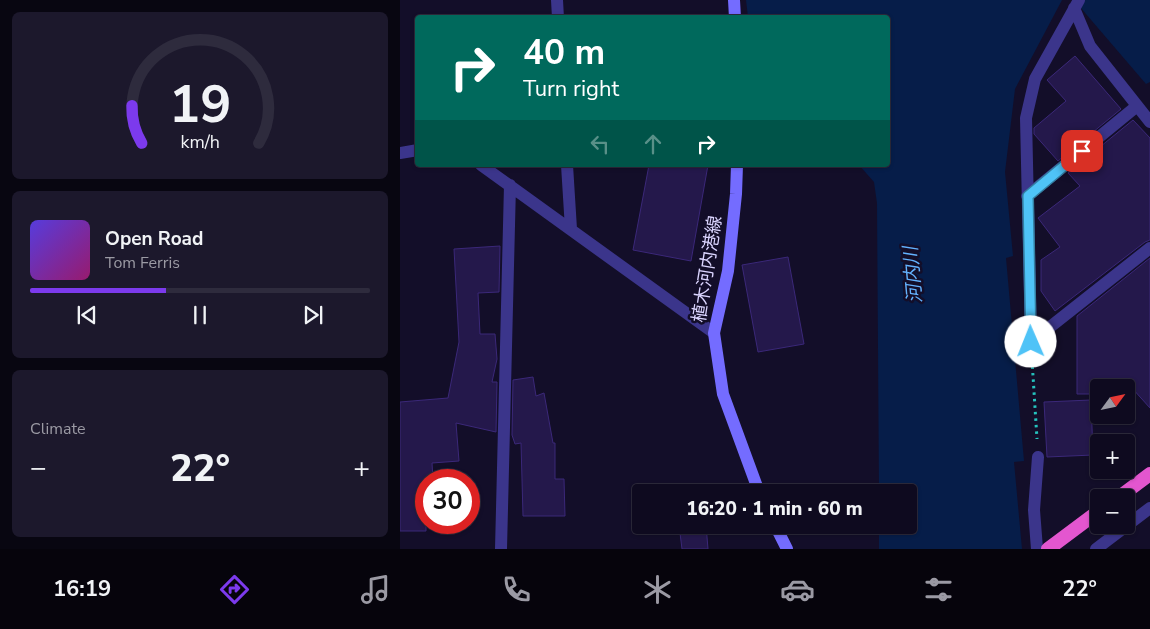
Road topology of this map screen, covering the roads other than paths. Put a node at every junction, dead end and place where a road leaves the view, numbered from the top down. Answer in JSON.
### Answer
{"nodes":[{"id":1,"x":557,"y":0,"type":"edge"},
{"id":2,"x":734,"y":0,"type":"edge"},
{"id":3,"x":1076,"y":4,"type":"edge"},
{"id":4,"x":558,"y":15,"type":"edge"},
{"id":5,"x":735,"y":15,"type":"edge"},
{"id":6,"x":1137,"y":106,"type":"junction"},
{"id":7,"x":1150,"y":122,"type":"edge"},
{"id":8,"x":415,"y":150,"type":"edge"},
{"id":9,"x":400,"y":153,"type":"edge"},
{"id":10,"x":484,"y":167,"type":"edge"},
{"id":11,"x":567,"y":167,"type":"edge"},
{"id":12,"x":737,"y":167,"type":"edge"},
{"id":13,"x":510,"y":185,"type":"junction"},
{"id":14,"x":1028,"y":196,"type":"junction"},
{"id":15,"x":571,"y":230,"type":"junction"},
{"id":16,"x":1150,"y":248,"type":"edge"},
{"id":17,"x":714,"y":332,"type":"junction"},
{"id":18,"x":1038,"y":457,"type":"road end"},
{"id":19,"x":1150,"y":474,"type":"edge"},
{"id":20,"x":756,"y":484,"type":"edge"},
{"id":21,"x":1130,"y":489,"type":"edge"},
{"id":22,"x":1150,"y":508,"type":"edge"},
{"id":23,"x":1090,"y":518,"type":"edge"},
{"id":24,"x":780,"y":534,"type":"edge"},
{"id":25,"x":500,"y":549,"type":"edge"},
{"id":26,"x":788,"y":549,"type":"edge"},
{"id":27,"x":1037,"y":549,"type":"edge"},
{"id":28,"x":1048,"y":549,"type":"edge"},
{"id":29,"x":1096,"y":549,"type":"edge"}],
"edges":[{"from":1,"to":4,"type":"street"},
{"from":2,"to":5,"type":"main road"},
{"from":3,"to":6,"type":"street"},
{"from":3,"to":14,"type":"street"},
{"from":6,"to":7,"type":"street"},
{"from":6,"to":14,"type":"street"},
{"from":8,"to":9,"type":"street"},
{"from":10,"to":13,"type":"street"},
{"from":11,"to":15,"type":"street"},
{"from":12,"to":17,"type":"main road","name":"植木河内港線"},
{"from":13,"to":15,"type":"street"},
{"from":13,"to":25,"type":"street"},
{"from":14,"to":16,"type":"street"},
{"from":15,"to":17,"type":"street"},
{"from":17,"to":20,"type":"main road","name":"植木河内港線"},
{"from":18,"to":27,"type":"street"},
{"from":19,"to":21,"type":"highway"},
{"from":22,"to":29,"type":"street"},
{"from":23,"to":28,"type":"highway"},
{"from":24,"to":26,"type":"main road"}]}
